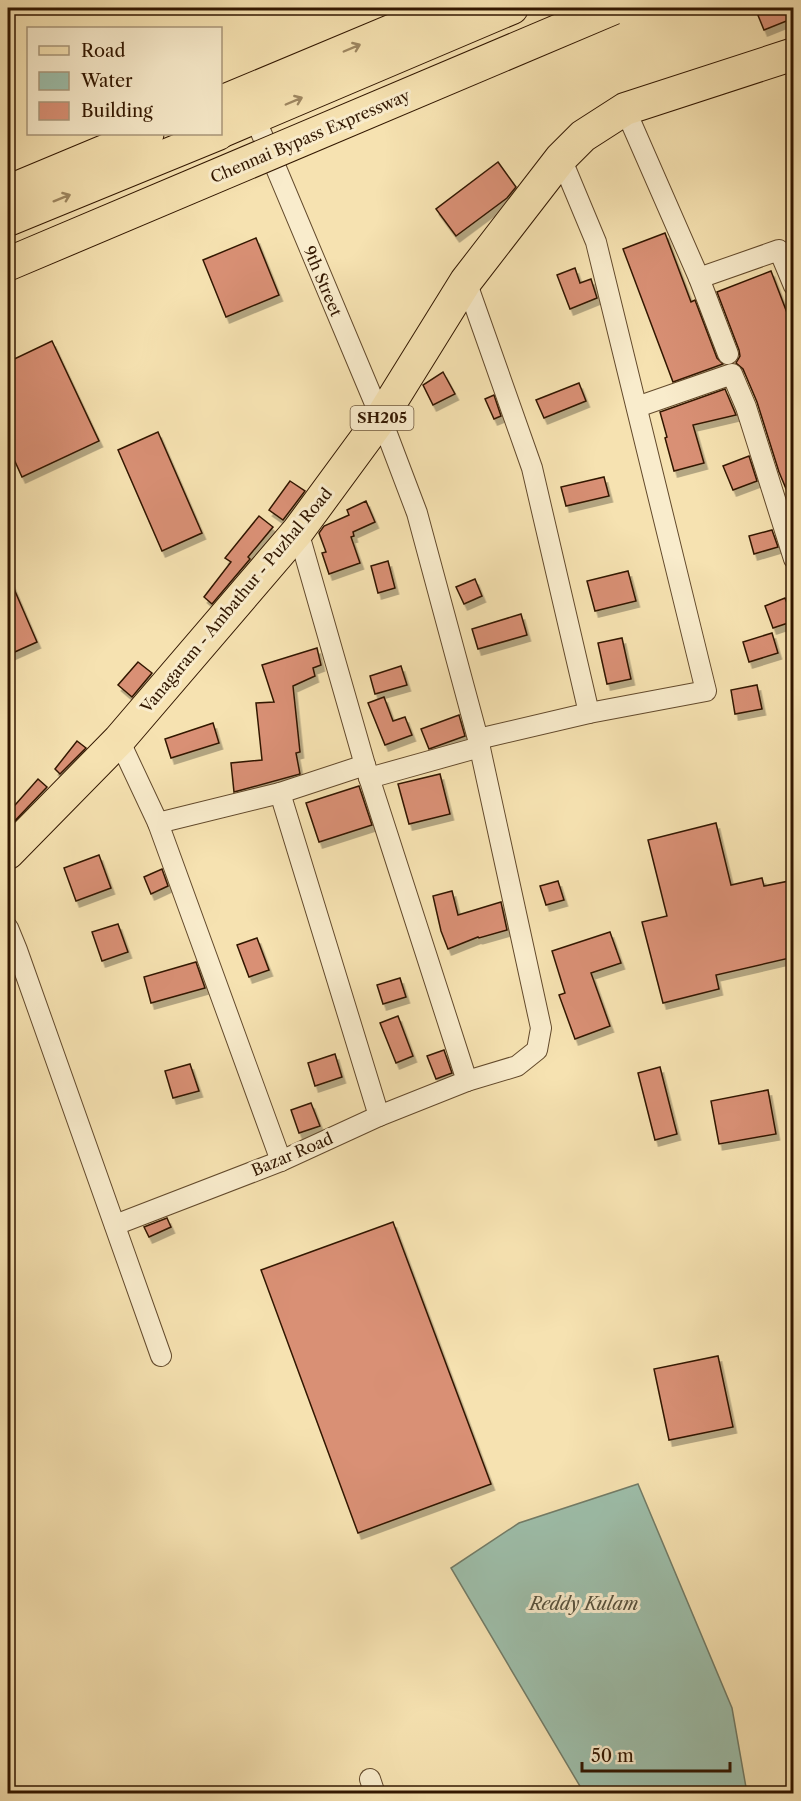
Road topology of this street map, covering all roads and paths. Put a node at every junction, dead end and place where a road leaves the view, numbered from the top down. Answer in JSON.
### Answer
{"nodes":[{"id":1,"x":447,"y":8,"type":"edge"},
{"id":2,"x":512,"y":8,"type":"edge"},
{"id":3,"x":578,"y":8,"type":"edge"},
{"id":4,"x":613,"y":8,"type":"edge"},
{"id":5,"x":794,"y":54,"type":"edge"},
{"id":6,"x":222,"y":102,"type":"edge"},
{"id":7,"x":625,"y":109,"type":"junction"},
{"id":8,"x":260,"y":131,"type":"junction"},
{"id":9,"x":222,"y":133,"type":"edge"},
{"id":10,"x":145,"y":135,"type":"edge"},
{"id":11,"x":214,"y":135,"type":"edge"},
{"id":12,"x":561,"y":158,"type":"junction"},
{"id":13,"x":8,"y":192,"type":"edge"},
{"id":14,"x":8,"y":220,"type":"edge"},
{"id":15,"x":786,"y":248,"type":"edge"},
{"id":16,"x":8,"y":249,"type":"edge"},
{"id":17,"x":8,"y":264,"type":"edge"},
{"id":18,"x":699,"y":278,"type":"junction"},
{"id":19,"x":466,"y":281,"type":"junction"},
{"id":20,"x":794,"y":286,"type":"edge"},
{"id":21,"x":728,"y":354,"type":"dead end"},
{"id":22,"x":637,"y":407,"type":"junction"},
{"id":23,"x":381,"y":418,"type":"junction"},
{"id":24,"x":298,"y":531,"type":"junction"},
{"id":25,"x":794,"y":560,"type":"edge"},
{"id":26,"x":589,"y":713,"type":"junction"},
{"id":27,"x":119,"y":740,"type":"junction"},
{"id":28,"x":479,"y":743,"type":"junction"},
{"id":29,"x":367,"y":772,"type":"junction"},
{"id":30,"x":280,"y":793,"type":"junction"},
{"id":31,"x":158,"y":823,"type":"junction"},
{"id":32,"x":8,"y":853,"type":"edge"},
{"id":33,"x":8,"y":928,"type":"edge"},
{"id":34,"x":467,"y":1081,"type":"junction"},
{"id":35,"x":379,"y":1116,"type":"junction"},
{"id":36,"x":281,"y":1161,"type":"junction"},
{"id":37,"x":115,"y":1225,"type":"junction"},
{"id":38,"x":161,"y":1356,"type":"dead end"}],
"edges":[{"from":6,"to":1,"type":"highway","one_way":true},
{"from":8,"to":2,"type":"main road","one_way":true},
{"from":3,"to":8,"type":"main road"},
{"from":4,"to":17,"type":"highway","name":"Chennai Bypass Expressway","bridge":true},
{"from":5,"to":7,"type":"main road","name":"Vanagaram - Ambathur - Puzhal Road","number":"SH205"},
{"from":7,"to":12,"type":"main road","name":"Vanagaram - Ambathur - Puzhal Road","number":"SH205"},
{"from":7,"to":18,"type":"street"},
{"from":8,"to":9,"type":"main road"},
{"from":8,"to":16,"type":"main road"},
{"from":8,"to":23,"type":"street","name":"9th Street"},
{"from":10,"to":13,"type":"highway"},
{"from":14,"to":11,"type":"main road","one_way":true},
{"from":12,"to":19,"type":"main road","name":"Vanagaram - Ambathur - Puzhal Road","number":"SH205"},
{"from":12,"to":22,"type":"street"},
{"from":15,"to":18,"type":"street"},
{"from":15,"to":20,"type":"street"},
{"from":18,"to":21,"type":"street"},
{"from":19,"to":23,"type":"main road","name":"Vanagaram - Ambathur - Puzhal Road","number":"SH205"},
{"from":19,"to":26,"type":"street"},
{"from":22,"to":25,"type":"street"},
{"from":22,"to":26,"type":"street"},
{"from":23,"to":24,"type":"main road","name":"Vanagaram - Ambathur - Puzhal Road","number":"SH205"},
{"from":23,"to":28,"type":"street","name":"9th Street"},
{"from":24,"to":27,"type":"main road","name":"Vanagaram - Ambathur - Puzhal Road","number":"SH205"},
{"from":24,"to":29,"type":"street"},
{"from":26,"to":28,"type":"street"},
{"from":27,"to":31,"type":"street"},
{"from":27,"to":32,"type":"main road","name":"Vanagaram - Ambathur - Puzhal Road","number":"SH205"},
{"from":28,"to":29,"type":"street"},
{"from":28,"to":34,"type":"street","name":"Bazar Road"},
{"from":29,"to":30,"type":"street"},
{"from":29,"to":34,"type":"street"},
{"from":30,"to":31,"type":"street"},
{"from":30,"to":35,"type":"street"},
{"from":31,"to":36,"type":"street"},
{"from":33,"to":37,"type":"street"},
{"from":34,"to":35,"type":"street","name":"Bazar Road"},
{"from":35,"to":36,"type":"street","name":"Bazar Road"},
{"from":36,"to":37,"type":"street","name":"Bazar Road"},
{"from":37,"to":38,"type":"street"}]}
